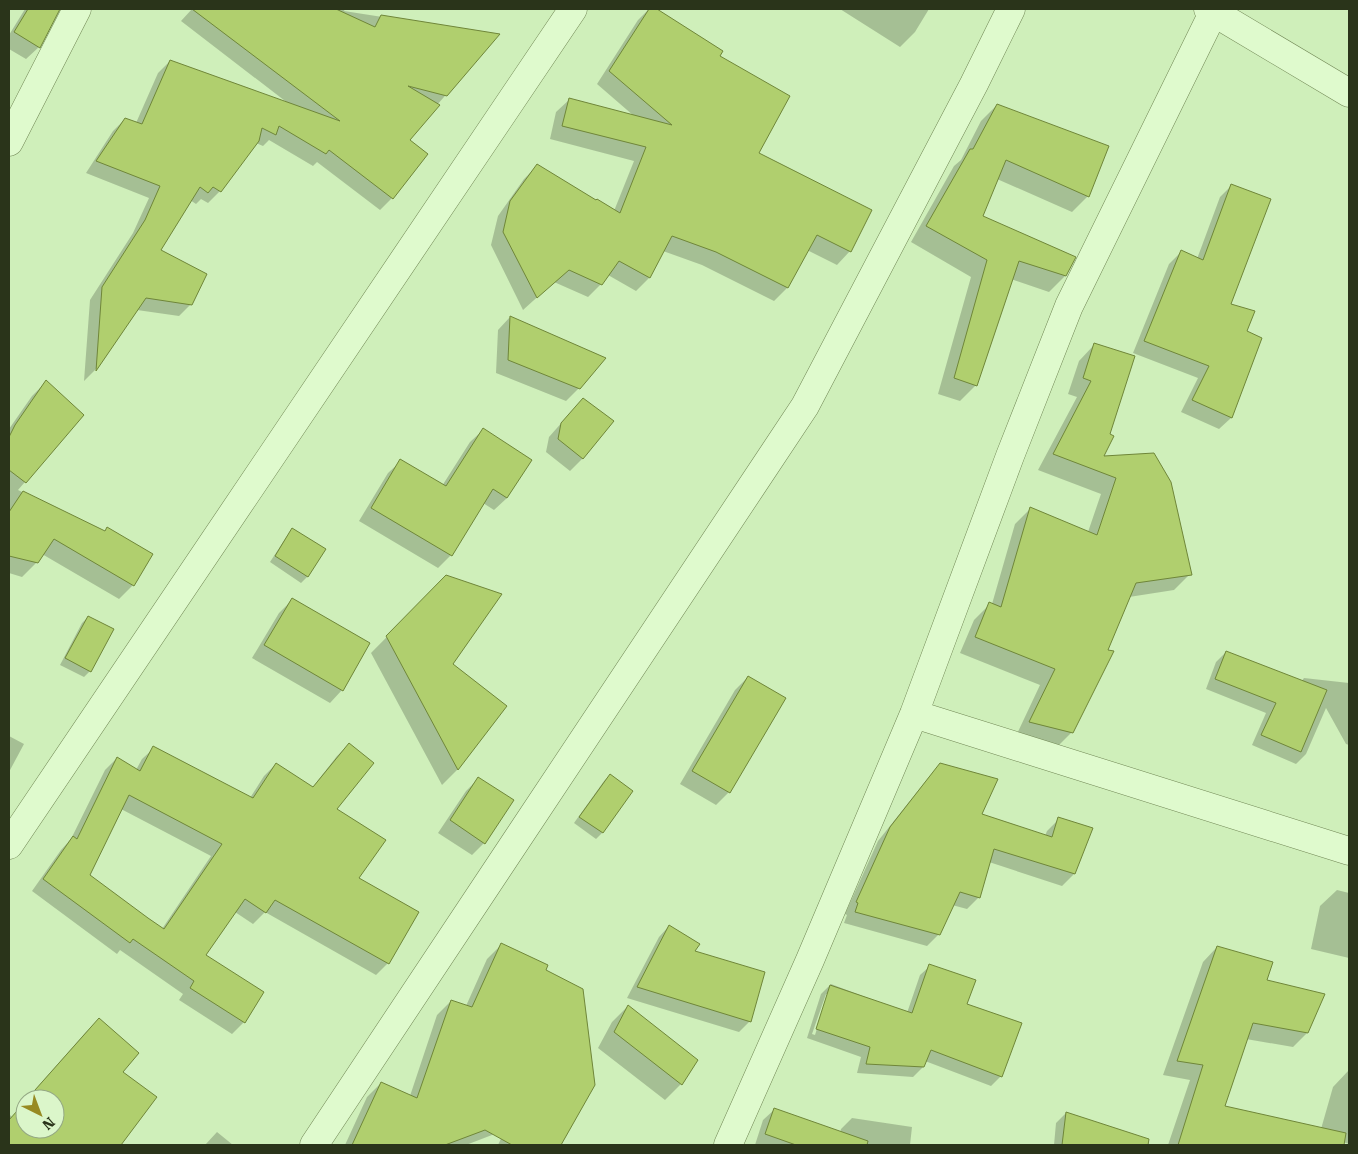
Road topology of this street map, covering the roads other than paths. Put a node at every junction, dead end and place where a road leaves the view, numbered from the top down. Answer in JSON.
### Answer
{"nodes":[{"id":1,"x":76,"y":9,"type":"edge"},
{"id":2,"x":573,"y":9,"type":"edge"},
{"id":3,"x":1011,"y":9,"type":"edge"},
{"id":4,"x":1211,"y":11,"type":"edge"},
{"id":5,"x":1349,"y":93,"type":"edge"},
{"id":6,"x":9,"y":142,"type":"edge"},
{"id":7,"x":914,"y":714,"type":"junction"},
{"id":8,"x":9,"y":845,"type":"edge"},
{"id":9,"x":1349,"y":851,"type":"edge"},
{"id":10,"x":314,"y":1145,"type":"edge"},
{"id":11,"x":728,"y":1145,"type":"edge"}],
"edges":[{"from":1,"to":6,"type":"street"},
{"from":2,"to":8,"type":"street"},
{"from":3,"to":10,"type":"street"},
{"from":4,"to":5,"type":"street"},
{"from":4,"to":7,"type":"street"},
{"from":7,"to":9,"type":"street"},
{"from":7,"to":11,"type":"street"}]}
